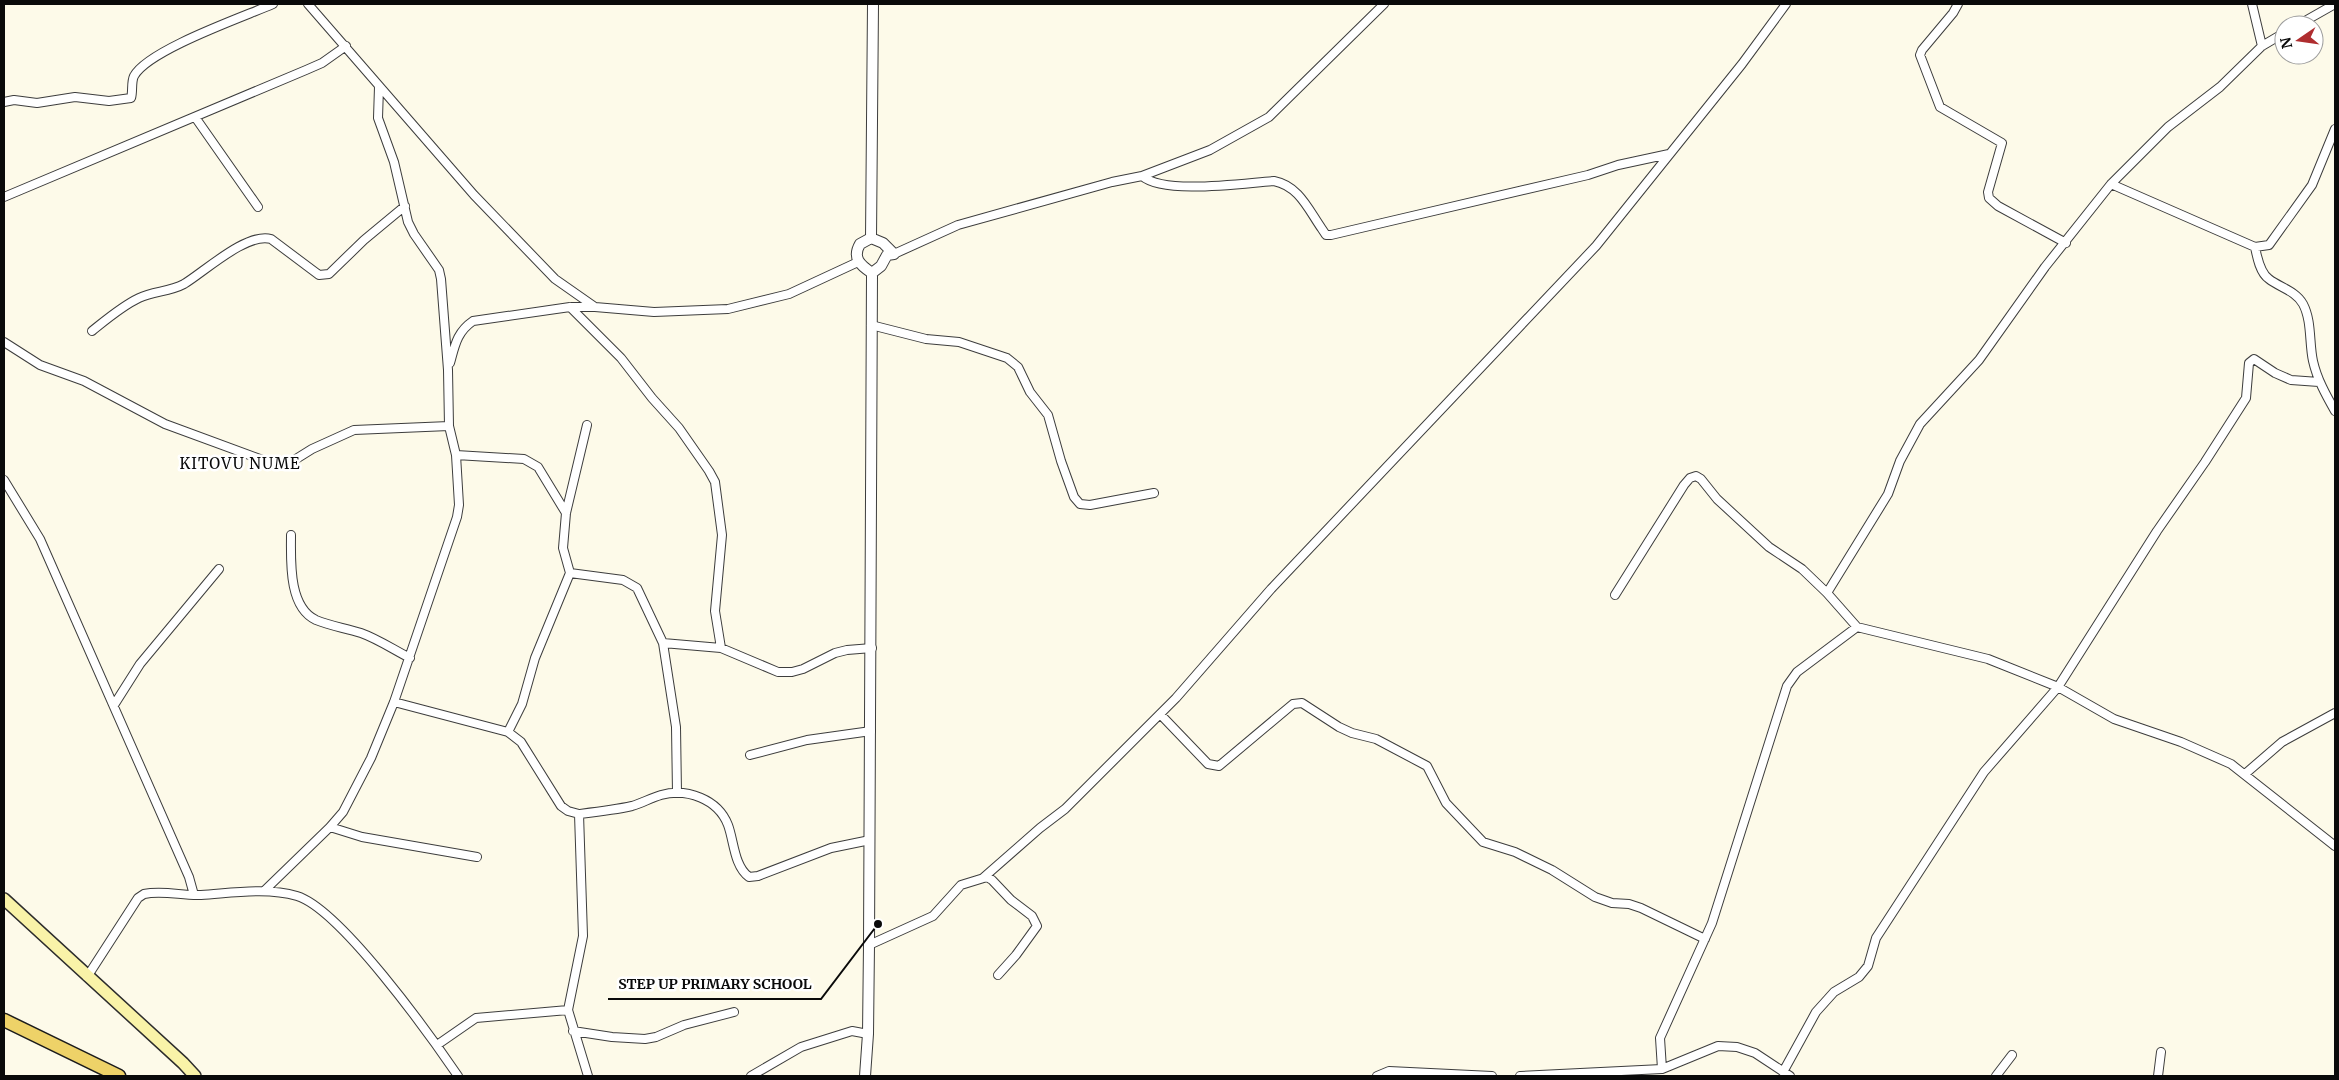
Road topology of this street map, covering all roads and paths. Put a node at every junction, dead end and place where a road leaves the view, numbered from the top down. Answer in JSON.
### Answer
{"nodes":[{"id":1,"x":272,"y":4,"type":"edge"},
{"id":2,"x":308,"y":4,"type":"edge"},
{"id":3,"x":873,"y":4,"type":"edge"},
{"id":4,"x":1384,"y":4,"type":"edge"},
{"id":5,"x":1786,"y":4,"type":"edge"},
{"id":6,"x":1958,"y":4,"type":"edge"},
{"id":7,"x":2252,"y":4,"type":"edge"},
{"id":8,"x":2335,"y":4,"type":"edge"},
{"id":9,"x":2316,"y":15,"type":"edge"},
{"id":10,"x":2274,"y":39,"type":"edge"},
{"id":11,"x":346,"y":46,"type":"junction"},
{"id":12,"x":2262,"y":46,"type":"junction"},
{"id":13,"x":379,"y":87,"type":"junction"},
{"id":14,"x":4,"y":102,"type":"edge"},
{"id":15,"x":195,"y":117,"type":"junction"},
{"id":16,"x":2335,"y":129,"type":"edge"},
{"id":17,"x":1669,"y":154,"type":"junction"},
{"id":18,"x":1142,"y":176,"type":"junction"},
{"id":19,"x":2111,"y":184,"type":"junction"},
{"id":20,"x":4,"y":197,"type":"edge"},
{"id":21,"x":405,"y":206,"type":"junction"},
{"id":22,"x":258,"y":207,"type":"dead end"},
{"id":23,"x":871,"y":238,"type":"junction"},
{"id":24,"x":2066,"y":243,"type":"junction"},
{"id":25,"x":2255,"y":247,"type":"junction"},
{"id":26,"x":894,"y":254,"type":"junction"},
{"id":27,"x":858,"y":262,"type":"junction"},
{"id":28,"x":872,"y":273,"type":"junction"},
{"id":29,"x":570,"y":307,"type":"junction"},
{"id":30,"x":595,"y":307,"type":"junction"},
{"id":31,"x":871,"y":325,"type":"junction"},
{"id":32,"x":92,"y":332,"type":"dead end"},
{"id":33,"x":4,"y":342,"type":"edge"},
{"id":34,"x":448,"y":370,"type":"junction"},
{"id":35,"x":2319,"y":382,"type":"junction"},
{"id":36,"x":2335,"y":411,"type":"edge"},
{"id":37,"x":587,"y":424,"type":"dead end"},
{"id":38,"x":449,"y":426,"type":"junction"},
{"id":39,"x":456,"y":455,"type":"junction"},
{"id":40,"x":4,"y":480,"type":"edge"},
{"id":41,"x":1154,"y":493,"type":"dead end"},
{"id":42,"x":566,"y":513,"type":"junction"},
{"id":43,"x":291,"y":535,"type":"dead end"},
{"id":44,"x":219,"y":569,"type":"dead end"},
{"id":45,"x":570,"y":573,"type":"junction"},
{"id":46,"x":1827,"y":593,"type":"junction"},
{"id":47,"x":1615,"y":595,"type":"dead end"},
{"id":48,"x":1858,"y":627,"type":"junction"},
{"id":49,"x":663,"y":643,"type":"junction"},
{"id":50,"x":721,"y":648,"type":"junction"},
{"id":51,"x":872,"y":648,"type":"junction"},
{"id":52,"x":410,"y":658,"type":"junction"},
{"id":53,"x":2058,"y":687,"type":"junction"},
{"id":54,"x":394,"y":702,"type":"junction"},
{"id":55,"x":114,"y":704,"type":"junction"},
{"id":56,"x":2335,"y":713,"type":"edge"},
{"id":57,"x":1160,"y":714,"type":"junction"},
{"id":58,"x":871,"y":731,"type":"junction"},
{"id":59,"x":508,"y":732,"type":"junction"},
{"id":60,"x":750,"y":755,"type":"dead end"},
{"id":61,"x":2246,"y":774,"type":"junction"},
{"id":62,"x":677,"y":793,"type":"junction"},
{"id":63,"x":579,"y":814,"type":"junction"},
{"id":64,"x":330,"y":827,"type":"junction"},
{"id":65,"x":870,"y":840,"type":"junction"},
{"id":66,"x":2335,"y":846,"type":"edge"},
{"id":67,"x":477,"y":857,"type":"dead end"},
{"id":68,"x":984,"y":878,"type":"junction"},
{"id":69,"x":264,"y":891,"type":"junction"},
{"id":70,"x":194,"y":895,"type":"junction"},
{"id":71,"x":4,"y":899,"type":"edge"},
{"id":72,"x":1705,"y":939,"type":"junction"},
{"id":73,"x":869,"y":946,"type":"junction"},
{"id":74,"x":998,"y":975,"type":"dead end"},
{"id":75,"x":87,"y":977,"type":"junction"},
{"id":76,"x":568,"y":1010,"type":"junction"},
{"id":77,"x":734,"y":1012,"type":"dead end"},
{"id":78,"x":4,"y":1020,"type":"edge"},
{"id":79,"x":573,"y":1031,"type":"junction"},
{"id":80,"x":868,"y":1034,"type":"junction"},
{"id":81,"x":437,"y":1045,"type":"junction"},
{"id":82,"x":2161,"y":1052,"type":"dead end"},
{"id":83,"x":2012,"y":1055,"type":"dead end"},
{"id":84,"x":1662,"y":1069,"type":"junction"},
{"id":85,"x":1783,"y":1072,"type":"junction"},
{"id":86,"x":119,"y":1076,"type":"edge"},
{"id":87,"x":195,"y":1076,"type":"edge"},
{"id":88,"x":458,"y":1076,"type":"edge"},
{"id":89,"x":588,"y":1076,"type":"edge"},
{"id":90,"x":751,"y":1076,"type":"edge"},
{"id":91,"x":865,"y":1076,"type":"edge"},
{"id":92,"x":1377,"y":1076,"type":"edge"},
{"id":93,"x":1492,"y":1076,"type":"edge"},
{"id":94,"x":1520,"y":1076,"type":"edge"},
{"id":95,"x":1790,"y":1076,"type":"edge"},
{"id":96,"x":1996,"y":1076,"type":"edge"},
{"id":97,"x":2158,"y":1076,"type":"edge"}],
"edges":[{"from":1,"to":14,"type":"street"},
{"from":2,"to":11,"type":"street"},
{"from":3,"to":23,"type":"street"},
{"from":4,"to":18,"type":"street"},
{"from":5,"to":17,"type":"street"},
{"from":6,"to":24,"type":"street"},
{"from":7,"to":12,"type":"street"},
{"from":8,"to":9,"type":"street"},
{"from":10,"to":12,"type":"street"},
{"from":11,"to":13,"type":"street"},
{"from":11,"to":15,"type":"street"},
{"from":12,"to":19,"type":"street"},
{"from":13,"to":21,"type":"street"},
{"from":13,"to":30,"type":"street"},
{"from":15,"to":20,"type":"street"},
{"from":15,"to":22,"type":"street"},
{"from":16,"to":25,"type":"street"},
{"from":17,"to":18,"type":"street"},
{"from":17,"to":57,"type":"street"},
{"from":18,"to":26,"type":"street"},
{"from":19,"to":24,"type":"street"},
{"from":19,"to":25,"type":"street"},
{"from":21,"to":32,"type":"street"},
{"from":21,"to":34,"type":"street"},
{"from":23,"to":26,"type":"street"},
{"from":23,"to":27,"type":"street"},
{"from":24,"to":46,"type":"street"},
{"from":25,"to":35,"type":"street"},
{"from":26,"to":28,"type":"street"},
{"from":27,"to":28,"type":"street"},
{"from":27,"to":30,"type":"street"},
{"from":28,"to":31,"type":"street"},
{"from":29,"to":30,"type":"street"},
{"from":29,"to":34,"type":"street"},
{"from":29,"to":50,"type":"street"},
{"from":31,"to":41,"type":"street"},
{"from":31,"to":51,"type":"street"},
{"from":33,"to":38,"type":"street"},
{"from":34,"to":38,"type":"street"},
{"from":35,"to":36,"type":"street"},
{"from":35,"to":53,"type":"street"},
{"from":37,"to":42,"type":"street"},
{"from":38,"to":39,"type":"street"},
{"from":39,"to":42,"type":"street"},
{"from":39,"to":52,"type":"street"},
{"from":40,"to":55,"type":"street"},
{"from":42,"to":45,"type":"street"},
{"from":43,"to":52,"type":"street"},
{"from":44,"to":55,"type":"street"},
{"from":45,"to":49,"type":"street"},
{"from":45,"to":59,"type":"street"},
{"from":46,"to":47,"type":"street"},
{"from":46,"to":48,"type":"street"},
{"from":48,"to":53,"type":"street"},
{"from":48,"to":72,"type":"street"},
{"from":49,"to":50,"type":"street"},
{"from":49,"to":62,"type":"street"},
{"from":50,"to":51,"type":"street"},
{"from":51,"to":58,"type":"street"},
{"from":52,"to":54,"type":"street"},
{"from":53,"to":61,"type":"street"},
{"from":53,"to":85,"type":"street"},
{"from":54,"to":59,"type":"street"},
{"from":54,"to":64,"type":"street"},
{"from":55,"to":70,"type":"street"},
{"from":56,"to":61,"type":"street"},
{"from":57,"to":68,"type":"street"},
{"from":57,"to":72,"type":"street"},
{"from":58,"to":60,"type":"street"},
{"from":58,"to":65,"type":"street"},
{"from":59,"to":63,"type":"street"},
{"from":61,"to":66,"type":"street"},
{"from":62,"to":63,"type":"street"},
{"from":62,"to":65,"type":"street"},
{"from":63,"to":76,"type":"street"},
{"from":64,"to":67,"type":"street"},
{"from":64,"to":69,"type":"street"},
{"from":65,"to":73,"type":"street"},
{"from":68,"to":73,"type":"street"},
{"from":68,"to":74,"type":"street"},
{"from":69,"to":70,"type":"street"},
{"from":69,"to":81,"type":"street"},
{"from":70,"to":75,"type":"street"},
{"from":71,"to":75,"type":"main road"},
{"from":72,"to":84,"type":"street"},
{"from":73,"to":80,"type":"street"},
{"from":75,"to":87,"type":"main road"},
{"from":76,"to":79,"type":"street"},
{"from":76,"to":81,"type":"street"},
{"from":77,"to":79,"type":"street"},
{"from":78,"to":86,"type":"main road"},
{"from":79,"to":89,"type":"street"},
{"from":80,"to":90,"type":"street"},
{"from":80,"to":91,"type":"street"},
{"from":81,"to":88,"type":"street"},
{"from":82,"to":97,"type":"street"},
{"from":83,"to":96,"type":"street"},
{"from":84,"to":85,"type":"street"},
{"from":84,"to":94,"type":"street"},
{"from":85,"to":95,"type":"street"},
{"from":92,"to":93,"type":"street"}]}
